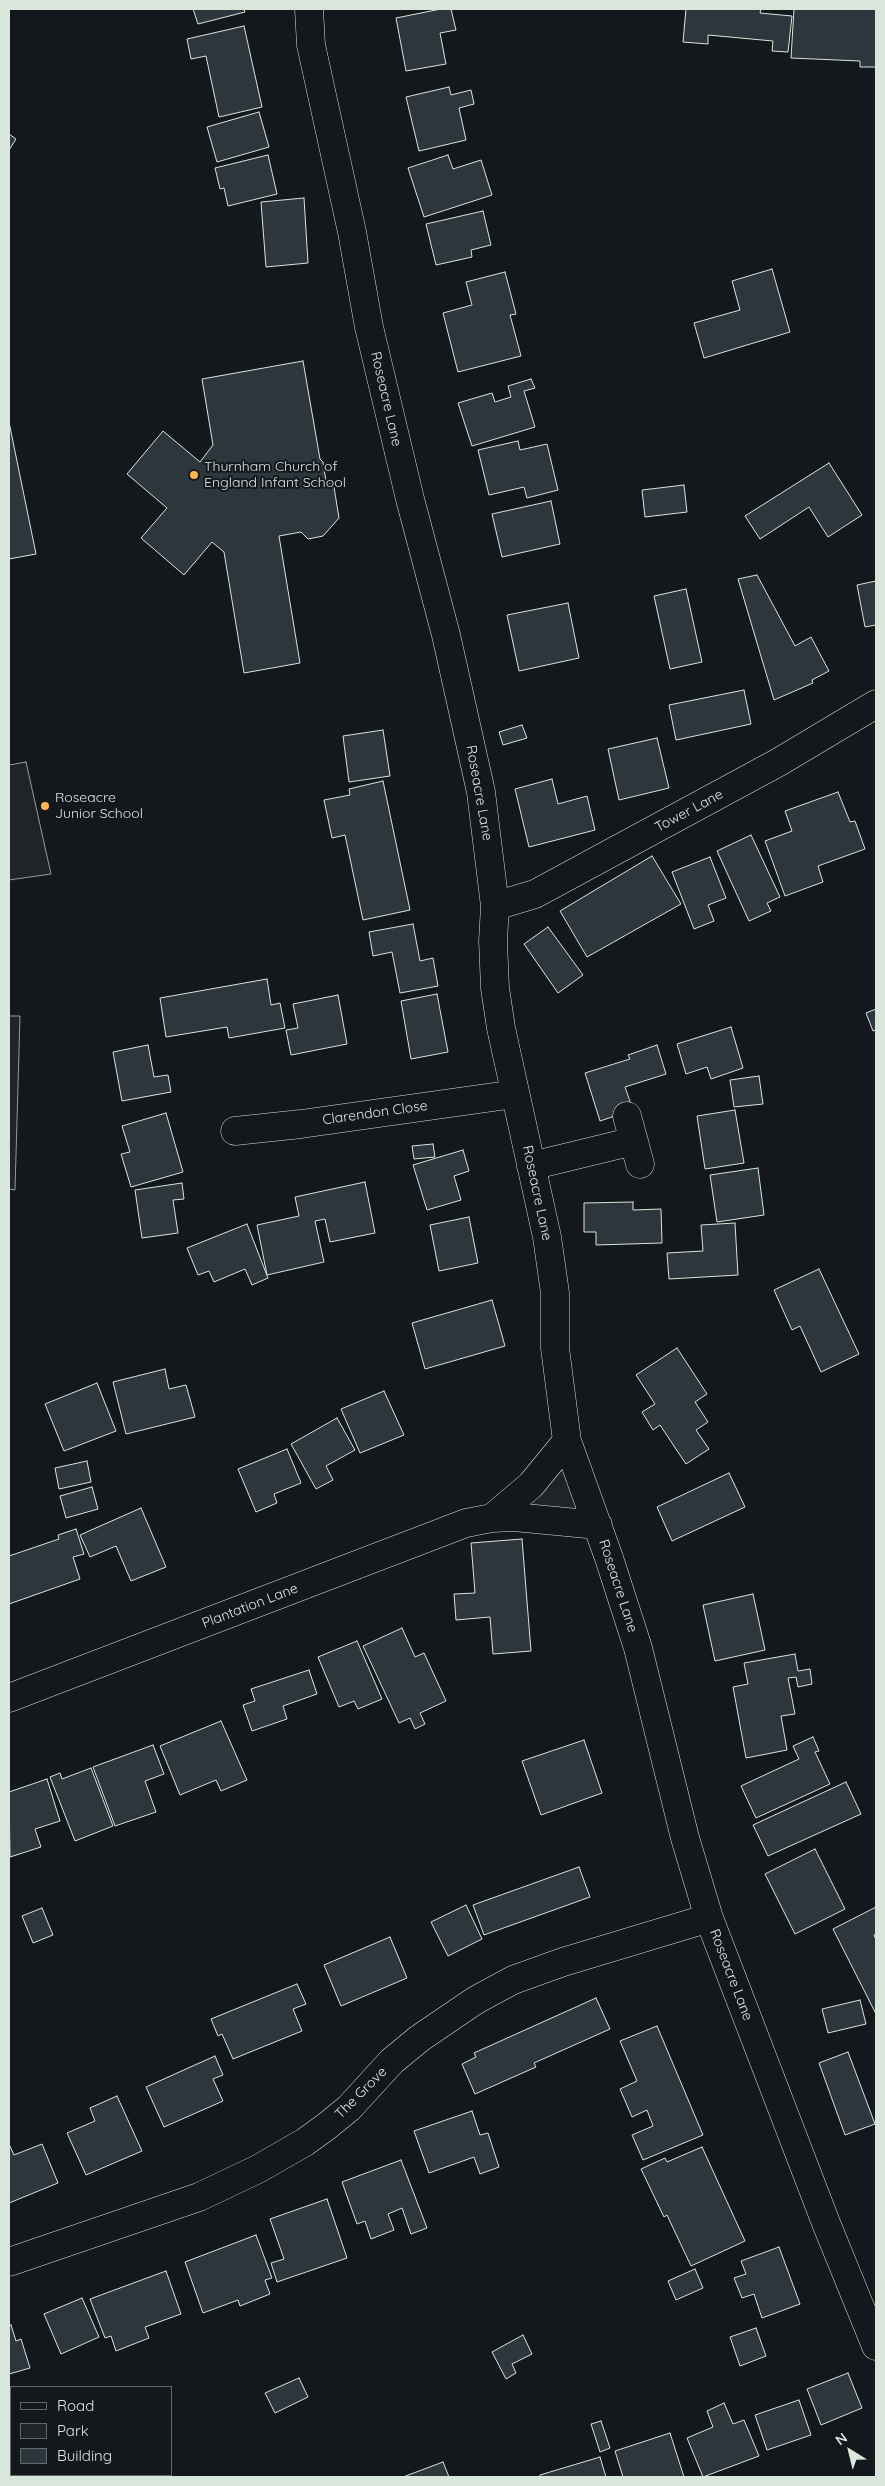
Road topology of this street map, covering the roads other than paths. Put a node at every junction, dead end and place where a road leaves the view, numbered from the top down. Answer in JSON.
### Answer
{"nodes":[{"id":1,"x":309,"y":9,"type":"edge"},
{"id":2,"x":876,"y":704,"type":"edge"},
{"id":3,"x":495,"y":906,"type":"junction"},
{"id":4,"x":515,"y":1094,"type":"junction"},
{"id":5,"x":235,"y":1131,"type":"dead end"},
{"id":6,"x":633,"y":1141,"type":"dead end"},
{"id":7,"x":531,"y":1166,"type":"junction"},
{"id":8,"x":567,"y":1441,"type":"junction"},
{"id":9,"x":492,"y":1518,"type":"junction"},
{"id":10,"x":598,"y":1525,"type":"junction"},
{"id":11,"x":9,"y":1698,"type":"edge"},
{"id":12,"x":709,"y":1918,"type":"junction"},
{"id":13,"x":9,"y":2262,"type":"edge"},
{"id":14,"x":876,"y":2346,"type":"edge"}],
"edges":[{"from":1,"to":3,"type":"street","name":"Roseacre Lane"},
{"from":2,"to":3,"type":"street","name":"Tower Lane"},
{"from":3,"to":4,"type":"street","name":"Roseacre Lane"},
{"from":4,"to":5,"type":"street","name":"Clarendon Close"},
{"from":4,"to":7,"type":"street","name":"Roseacre Lane"},
{"from":6,"to":7,"type":"street"},
{"from":7,"to":8,"type":"street","name":"Roseacre Lane"},
{"from":8,"to":9,"type":"street","name":"Plantation Lane"},
{"from":8,"to":10,"type":"street","name":"Roseacre Lane"},
{"from":9,"to":10,"type":"street","name":"Plantation Lane"},
{"from":9,"to":11,"type":"street","name":"Plantation Lane"},
{"from":10,"to":12,"type":"street","name":"Roseacre Lane"},
{"from":12,"to":13,"type":"street","name":"The Grove"},
{"from":12,"to":14,"type":"street","name":"Roseacre Lane"}]}
